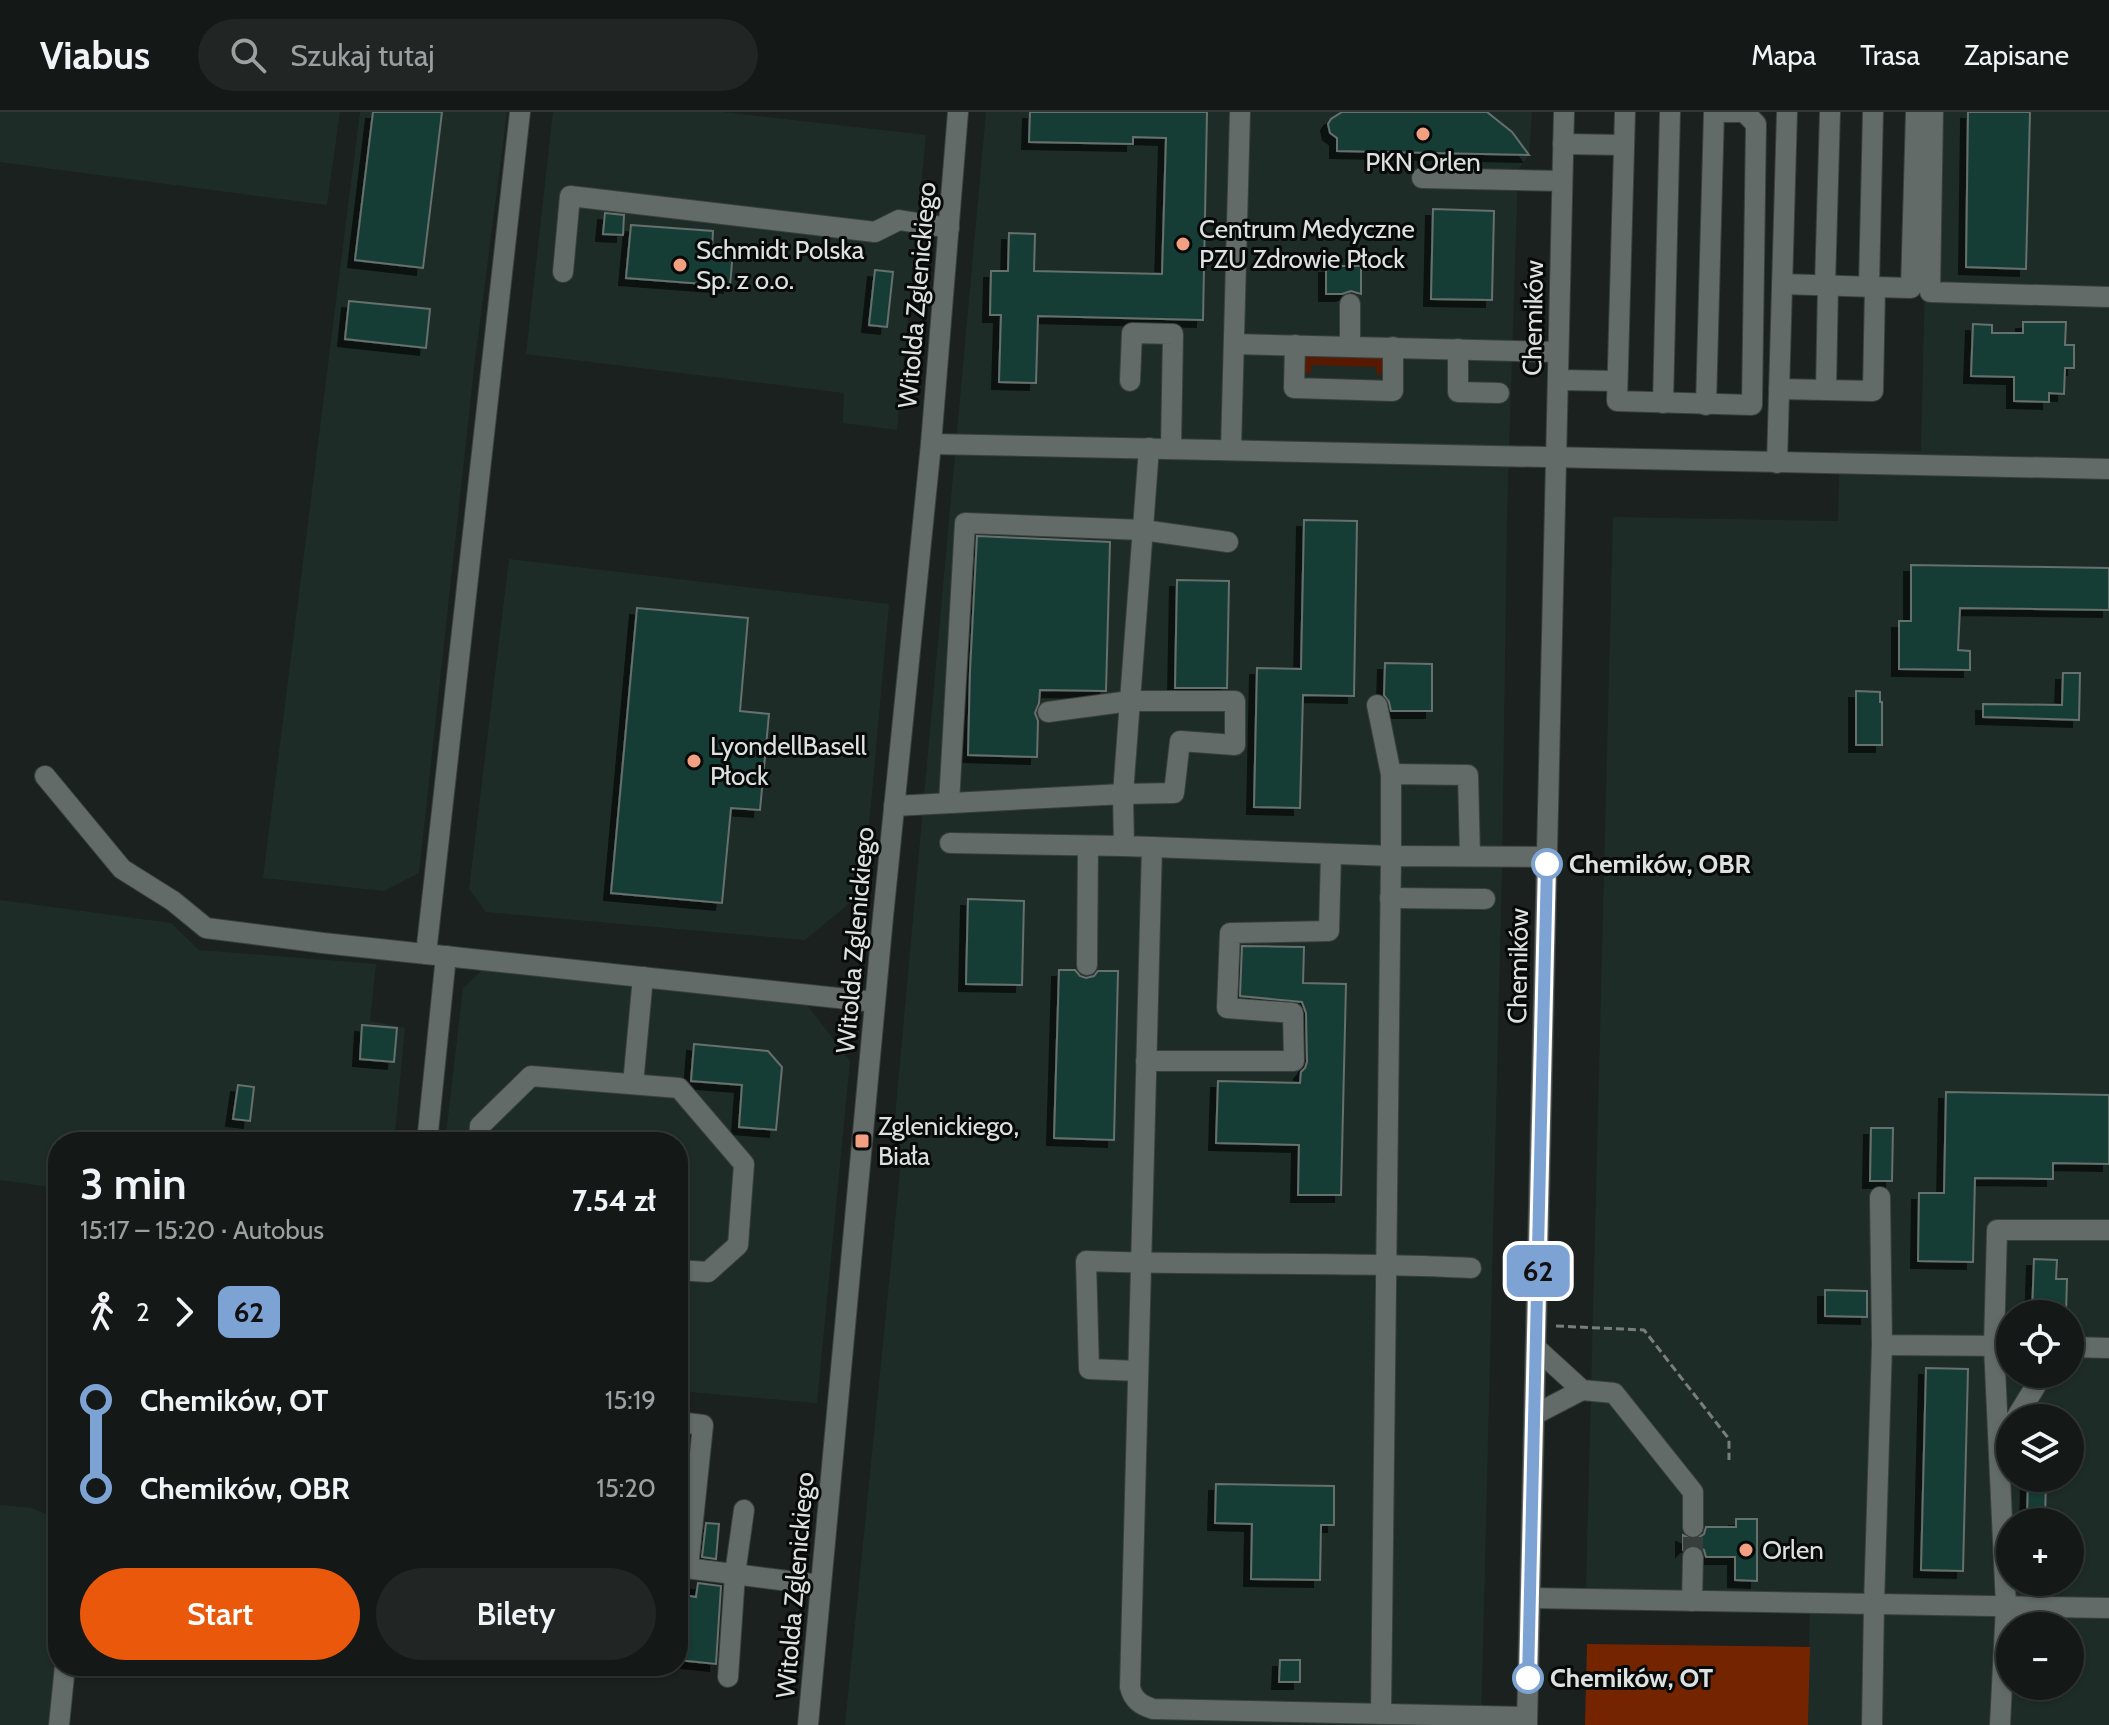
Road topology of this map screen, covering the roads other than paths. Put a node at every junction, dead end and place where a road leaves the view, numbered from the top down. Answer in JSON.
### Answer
{"nodes":[{"id":1,"x":520,"y":112,"type":"edge"},
{"id":2,"x":958,"y":112,"type":"edge"},
{"id":3,"x":1240,"y":112,"type":"edge"},
{"id":4,"x":1564,"y":112,"type":"edge"},
{"id":5,"x":1625,"y":112,"type":"edge"},
{"id":6,"x":1670,"y":112,"type":"edge"},
{"id":7,"x":1714,"y":112,"type":"edge"},
{"id":8,"x":1725,"y":112,"type":"edge"},
{"id":9,"x":1830,"y":112,"type":"edge"},
{"id":10,"x":1873,"y":112,"type":"edge"},
{"id":11,"x":1916,"y":112,"type":"edge"},
{"id":12,"x":1933,"y":112,"type":"edge"},
{"id":13,"x":1787,"y":118,"type":"edge"},
{"id":14,"x":1756,"y":124,"type":"junction"},
{"id":15,"x":1563,"y":144,"type":"junction"},
{"id":16,"x":1623,"y":145,"type":"junction"},
{"id":17,"x":1422,"y":178,"type":"dead end"},
{"id":18,"x":1562,"y":181,"type":"junction"},
{"id":19,"x":949,"y":228,"type":"junction"},
{"id":20,"x":563,"y":272,"type":"dead end"},
{"id":21,"x":1782,"y":284,"type":"junction"},
{"id":22,"x":1827,"y":285,"type":"junction"},
{"id":23,"x":1872,"y":287,"type":"junction"},
{"id":24,"x":2109,"y":297,"type":"edge"},
{"id":25,"x":1350,"y":304,"type":"dead end"},
{"id":26,"x":1234,"y":344,"type":"junction"},
{"id":27,"x":1295,"y":345,"type":"junction"},
{"id":28,"x":1350,"y":346,"type":"junction"},
{"id":29,"x":1393,"y":347,"type":"junction"},
{"id":30,"x":1458,"y":349,"type":"junction"},
{"id":31,"x":1558,"y":352,"type":"junction"},
{"id":32,"x":1558,"y":380,"type":"junction"},
{"id":33,"x":1130,"y":381,"type":"dead end"},
{"id":34,"x":1617,"y":381,"type":"junction"},
{"id":35,"x":1826,"y":390,"type":"junction"},
{"id":36,"x":1499,"y":393,"type":"dead end"},
{"id":37,"x":1779,"y":398,"type":"junction"},
{"id":38,"x":1663,"y":403,"type":"junction"},
{"id":39,"x":1706,"y":405,"type":"junction"},
{"id":40,"x":1752,"y":405,"type":"junction"},
{"id":41,"x":931,"y":444,"type":"junction"},
{"id":42,"x":1149,"y":448,"type":"junction"},
{"id":43,"x":1171,"y":448,"type":"junction"},
{"id":44,"x":1231,"y":449,"type":"junction"},
{"id":45,"x":1556,"y":458,"type":"junction"},
{"id":46,"x":1777,"y":463,"type":"junction"},
{"id":47,"x":2109,"y":469,"type":"edge"},
{"id":48,"x":1143,"y":530,"type":"junction"},
{"id":49,"x":1228,"y":542,"type":"dead end"},
{"id":50,"x":1130,"y":701,"type":"junction"},
{"id":51,"x":1377,"y":705,"type":"dead end"},
{"id":52,"x":1048,"y":712,"type":"dead end"},
{"id":53,"x":1391,"y":774,"type":"junction"},
{"id":54,"x":45,"y":776,"type":"dead end"},
{"id":55,"x":1123,"y":794,"type":"junction"},
{"id":56,"x":949,"y":803,"type":"junction"},
{"id":57,"x":894,"y":806,"type":"junction"},
{"id":58,"x":950,"y":843,"type":"dead end"},
{"id":59,"x":1088,"y":846,"type":"junction"},
{"id":60,"x":1124,"y":846,"type":"junction"},
{"id":61,"x":1152,"y":847,"type":"junction"},
{"id":62,"x":1331,"y":854,"type":"junction"},
{"id":63,"x":1391,"y":856,"type":"junction"},
{"id":64,"x":1470,"y":856,"type":"junction"},
{"id":65,"x":1547,"y":857,"type":"junction"},
{"id":66,"x":1390,"y":898,"type":"junction"},
{"id":67,"x":1485,"y":899,"type":"dead end"},
{"id":68,"x":436,"y":955,"type":"junction"},
{"id":69,"x":1087,"y":965,"type":"dead end"},
{"id":70,"x":643,"y":977,"type":"junction"},
{"id":71,"x":875,"y":1002,"type":"junction"},
{"id":72,"x":1146,"y":1061,"type":"junction"},
{"id":73,"x":633,"y":1084,"type":"junction"},
{"id":74,"x":427,"y":1132,"type":"edge"},
{"id":75,"x":480,"y":1132,"type":"edge"},
{"id":76,"x":1880,"y":1197,"type":"dead end"},
{"id":77,"x":2109,"y":1230,"type":"edge"},
{"id":78,"x":1141,"y":1263,"type":"junction"},
{"id":79,"x":1386,"y":1263,"type":"junction"},
{"id":80,"x":1471,"y":1268,"type":"dead end"},
{"id":81,"x":688,"y":1271,"type":"edge"},
{"id":82,"x":2000,"y":1300,"type":"edge"},
{"id":83,"x":1882,"y":1345,"type":"junction"},
{"id":84,"x":1996,"y":1346,"type":"edge"},
{"id":85,"x":2084,"y":1347,"type":"edge"},
{"id":86,"x":1536,"y":1348,"type":"junction"},
{"id":87,"x":2109,"y":1348,"type":"edge"},
{"id":88,"x":1138,"y":1371,"type":"junction"},
{"id":89,"x":1582,"y":1390,"type":"junction"},
{"id":90,"x":1534,"y":1415,"type":"junction"},
{"id":91,"x":688,"y":1423,"type":"edge"},
{"id":92,"x":2001,"y":1492,"type":"edge"},
{"id":93,"x":744,"y":1510,"type":"dead end"},
{"id":94,"x":1693,"y":1527,"type":"tunnel mouth"},
{"id":95,"x":688,"y":1532,"type":"edge"},
{"id":96,"x":1693,"y":1557,"type":"tunnel mouth"},
{"id":97,"x":688,"y":1569,"type":"edge"},
{"id":98,"x":735,"y":1574,"type":"junction"},
{"id":99,"x":820,"y":1585,"type":"junction"},
{"id":100,"x":1530,"y":1598,"type":"junction"},
{"id":101,"x":1692,"y":1601,"type":"junction"},
{"id":102,"x":1874,"y":1604,"type":"junction"},
{"id":103,"x":2006,"y":1606,"type":"junction"},
{"id":104,"x":2109,"y":1608,"type":"edge"},
{"id":105,"x":64,"y":1676,"type":"edge"},
{"id":106,"x":728,"y":1677,"type":"dead end"},
{"id":107,"x":1381,"y":1714,"type":"junction"},
{"id":108,"x":1527,"y":1721,"type":"edge"},
{"id":109,"x":59,"y":1725,"type":"edge"},
{"id":110,"x":808,"y":1725,"type":"edge"},
{"id":111,"x":1872,"y":1725,"type":"edge"},
{"id":112,"x":2000,"y":1725,"type":"edge"}],
"edges":[{"from":1,"to":68,"type":"street"},
{"from":2,"to":19,"type":"street","name":"Witolda Zglenickiego"},
{"from":3,"to":26,"type":"street"},
{"from":4,"to":15,"type":"street","name":"Chemików"},
{"from":5,"to":16,"type":"street"},
{"from":6,"to":38,"type":"street"},
{"from":7,"to":39,"type":"street"},
{"from":8,"to":14,"type":"street"},
{"from":9,"to":22,"type":"street"},
{"from":10,"to":23,"type":"street"},
{"from":11,"to":23,"type":"street"},
{"from":12,"to":24,"type":"street"},
{"from":13,"to":14,"type":"street"},
{"from":13,"to":21,"type":"street"},
{"from":14,"to":40,"type":"street"},
{"from":15,"to":16,"type":"street"},
{"from":15,"to":18,"type":"street","name":"Chemików"},
{"from":16,"to":34,"type":"street"},
{"from":17,"to":18,"type":"street"},
{"from":18,"to":31,"type":"street","name":"Chemików"},
{"from":19,"to":20,"type":"street"},
{"from":19,"to":41,"type":"street","name":"Witolda Zglenickiego"},
{"from":21,"to":22,"type":"street"},
{"from":21,"to":37,"type":"street"},
{"from":22,"to":23,"type":"street"},
{"from":22,"to":35,"type":"street"},
{"from":23,"to":35,"type":"street"},
{"from":25,"to":28,"type":"street"},
{"from":26,"to":27,"type":"street"},
{"from":26,"to":44,"type":"street"},
{"from":27,"to":28,"type":"street"},
{"from":27,"to":29,"type":"street"},
{"from":28,"to":29,"type":"street"},
{"from":29,"to":30,"type":"street"},
{"from":30,"to":31,"type":"street"},
{"from":30,"to":36,"type":"street"},
{"from":31,"to":32,"type":"street","name":"Chemików"},
{"from":32,"to":34,"type":"street"},
{"from":32,"to":45,"type":"street","name":"Chemików"},
{"from":33,"to":43,"type":"street"},
{"from":34,"to":38,"type":"street"},
{"from":35,"to":37,"type":"street"},
{"from":37,"to":40,"type":"street"},
{"from":37,"to":46,"type":"street"},
{"from":38,"to":39,"type":"street"},
{"from":39,"to":40,"type":"street"},
{"from":41,"to":42,"type":"street"},
{"from":41,"to":57,"type":"street","name":"Witolda Zglenickiego"},
{"from":42,"to":43,"type":"street"},
{"from":42,"to":48,"type":"street"},
{"from":43,"to":44,"type":"street"},
{"from":44,"to":45,"type":"street"},
{"from":45,"to":46,"type":"street"},
{"from":45,"to":65,"type":"street","name":"Chemików"},
{"from":46,"to":47,"type":"street"},
{"from":48,"to":49,"type":"street"},
{"from":48,"to":50,"type":"street"},
{"from":48,"to":56,"type":"street"},
{"from":50,"to":52,"type":"street"},
{"from":50,"to":55,"type":"street"},
{"from":50,"to":55,"type":"street"},
{"from":51,"to":53,"type":"street"},
{"from":53,"to":63,"type":"street"},
{"from":53,"to":64,"type":"street"},
{"from":54,"to":68,"type":"street"},
{"from":55,"to":56,"type":"street"},
{"from":55,"to":60,"type":"street"},
{"from":56,"to":57,"type":"street"},
{"from":57,"to":71,"type":"street","name":"Witolda Zglenickiego"},
{"from":58,"to":59,"type":"street"},
{"from":59,"to":60,"type":"street"},
{"from":59,"to":69,"type":"street"},
{"from":60,"to":61,"type":"street"},
{"from":61,"to":62,"type":"street"},
{"from":61,"to":72,"type":"street"},
{"from":62,"to":63,"type":"street"},
{"from":62,"to":72,"type":"street"},
{"from":63,"to":64,"type":"street"},
{"from":63,"to":66,"type":"street"},
{"from":64,"to":65,"type":"street"},
{"from":65,"to":86,"type":"street","name":"Chemików"},
{"from":66,"to":67,"type":"street"},
{"from":66,"to":79,"type":"street"},
{"from":68,"to":70,"type":"street"},
{"from":68,"to":74,"type":"street"},
{"from":70,"to":71,"type":"street"},
{"from":70,"to":73,"type":"street"},
{"from":71,"to":99,"type":"street","name":"Witolda Zglenickiego"},
{"from":72,"to":78,"type":"street"},
{"from":73,"to":75,"type":"street"},
{"from":73,"to":81,"type":"street"},
{"from":76,"to":83,"type":"street"},
{"from":77,"to":82,"type":"street"},
{"from":78,"to":79,"type":"street"},
{"from":78,"to":88,"type":"street"},
{"from":78,"to":88,"type":"street"},
{"from":79,"to":80,"type":"street"},
{"from":79,"to":107,"type":"street"},
{"from":83,"to":84,"type":"street"},
{"from":83,"to":102,"type":"street"},
{"from":85,"to":87,"type":"street"},
{"from":86,"to":89,"type":"street"},
{"from":86,"to":90,"type":"street","name":"Chemików"},
{"from":88,"to":107,"type":"street"},
{"from":89,"to":90,"type":"street"},
{"from":89,"to":94,"type":"street"},
{"from":90,"to":100,"type":"street","name":"Chemików"},
{"from":91,"to":95,"type":"street"},
{"from":92,"to":103,"type":"street"},
{"from":93,"to":98,"type":"street"},
{"from":96,"to":101,"type":"street"},
{"from":97,"to":98,"type":"street"},
{"from":98,"to":99,"type":"street"},
{"from":98,"to":106,"type":"street"},
{"from":99,"to":110,"type":"street","name":"Witolda Zglenickiego"},
{"from":100,"to":101,"type":"street"},
{"from":100,"to":108,"type":"street","name":"Chemików"},
{"from":101,"to":102,"type":"street"},
{"from":102,"to":103,"type":"street"},
{"from":102,"to":111,"type":"street"},
{"from":103,"to":104,"type":"street"},
{"from":103,"to":112,"type":"street"},
{"from":105,"to":109,"type":"street"},
{"from":107,"to":108,"type":"street"}]}
